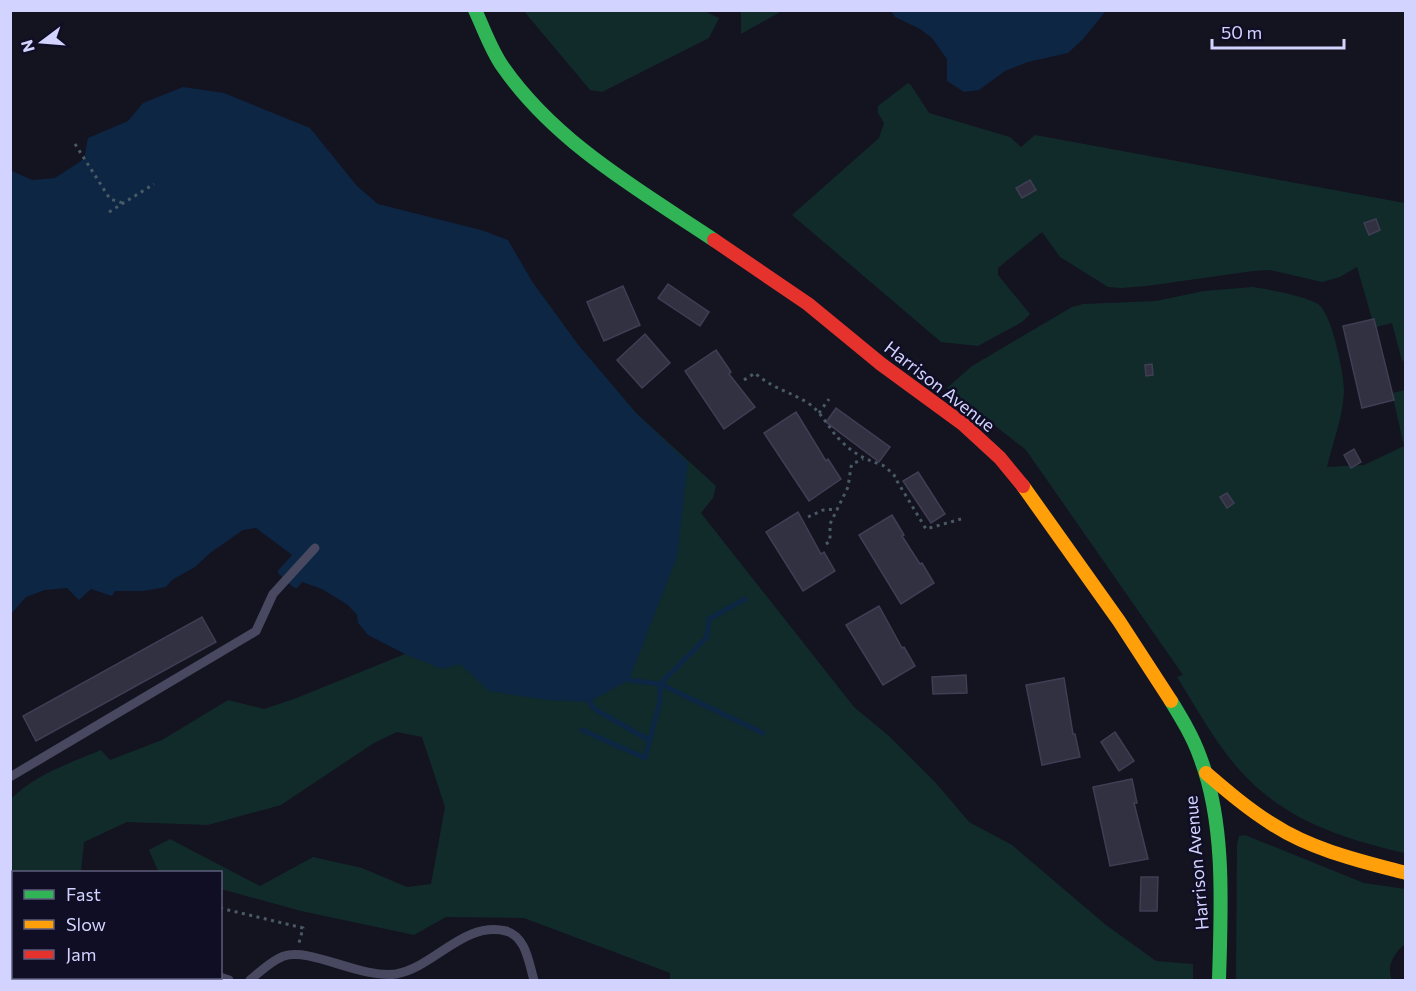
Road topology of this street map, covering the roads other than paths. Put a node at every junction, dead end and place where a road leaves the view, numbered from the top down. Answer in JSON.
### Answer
{"nodes":[{"id":1,"x":475,"y":10,"type":"edge"},
{"id":2,"x":315,"y":548,"type":"dead end"},
{"id":3,"x":1206,"y":773,"type":"junction"},
{"id":4,"x":10,"y":777,"type":"edge"},
{"id":5,"x":1406,"y":873,"type":"edge"},
{"id":6,"x":250,"y":981,"type":"edge"},
{"id":7,"x":534,"y":981,"type":"edge"},
{"id":8,"x":1219,"y":981,"type":"edge"}],
"edges":[{"from":1,"to":3,"type":"main road","name":"Harrison Avenue"},
{"from":2,"to":4,"type":"lane"},
{"from":3,"to":5,"type":"main road"},
{"from":3,"to":8,"type":"main road","name":"Harrison Avenue"},
{"from":6,"to":7,"type":"lane"}]}
